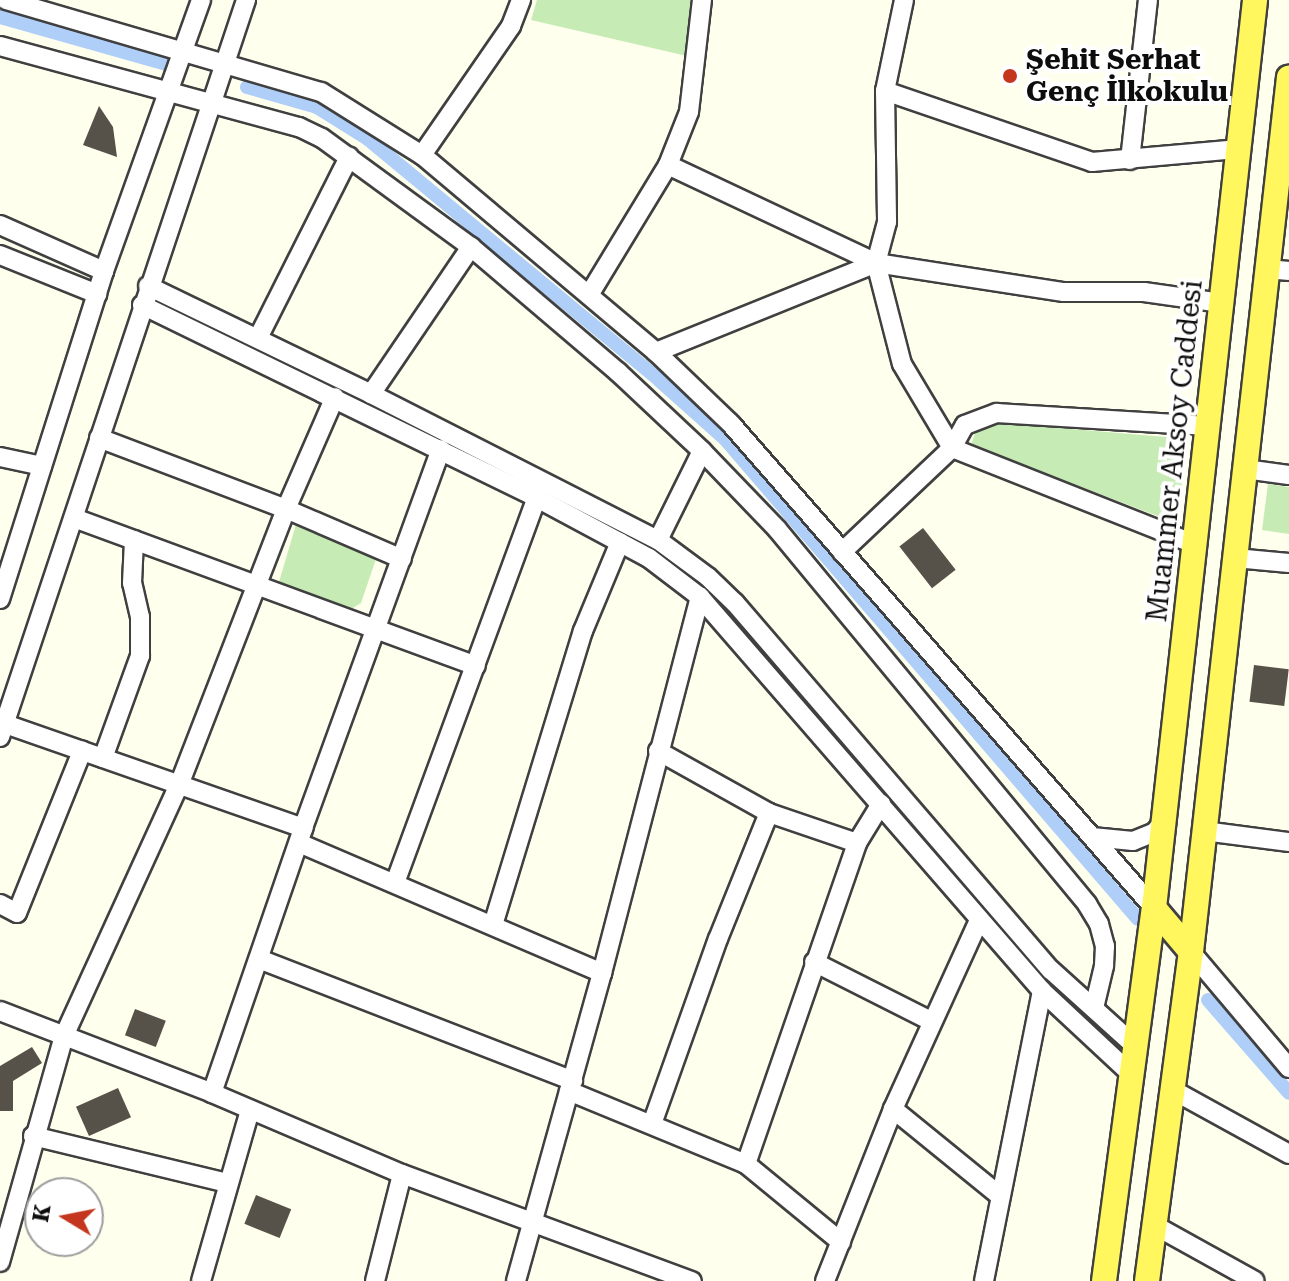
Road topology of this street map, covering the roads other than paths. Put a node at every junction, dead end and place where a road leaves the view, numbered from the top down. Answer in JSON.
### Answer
{"nodes":[{"id":1,"x":6,"y":0,"type":"edge"},
{"id":2,"x":201,"y":0,"type":"edge"},
{"id":3,"x":246,"y":0,"type":"edge"},
{"id":4,"x":521,"y":0,"type":"edge"},
{"id":5,"x":702,"y":0,"type":"edge"},
{"id":6,"x":904,"y":0,"type":"edge"},
{"id":7,"x":1148,"y":0,"type":"edge"},
{"id":8,"x":1250,"y":4,"type":"edge"},
{"id":9,"x":0,"y":46,"type":"edge"},
{"id":10,"x":183,"y":51,"type":"junction"},
{"id":11,"x":226,"y":63,"type":"junction"},
{"id":12,"x":1289,"y":77,"type":"edge"},
{"id":13,"x":885,"y":91,"type":"junction"},
{"id":14,"x":168,"y":93,"type":"junction"},
{"id":15,"x":213,"y":106,"type":"junction"},
{"id":16,"x":1239,"y":149,"type":"junction"},
{"id":17,"x":422,"y":155,"type":"junction"},
{"id":18,"x":349,"y":157,"type":"junction"},
{"id":19,"x":1130,"y":160,"type":"junction"},
{"id":20,"x":668,"y":165,"type":"junction"},
{"id":21,"x":1283,"y":180,"type":"edge"},
{"id":22,"x":0,"y":225,"type":"edge"},
{"id":23,"x":471,"y":247,"type":"junction"},
{"id":24,"x":0,"y":255,"type":"edge"},
{"id":25,"x":876,"y":263,"type":"junction"},
{"id":26,"x":1278,"y":270,"type":"edge"},
{"id":27,"x":104,"y":271,"type":"junction"},
{"id":28,"x":148,"y":286,"type":"junction"},
{"id":29,"x":97,"y":294,"type":"junction"},
{"id":30,"x":589,"y":295,"type":"junction"},
{"id":31,"x":1221,"y":303,"type":"junction"},
{"id":32,"x":142,"y":305,"type":"junction"},
{"id":33,"x":258,"y":338,"type":"junction"},
{"id":34,"x":656,"y":352,"type":"junction"},
{"id":35,"x":371,"y":394,"type":"junction"},
{"id":36,"x":335,"y":397,"type":"junction"},
{"id":37,"x":1208,"y":426,"type":"junction"},
{"id":38,"x":99,"y":438,"type":"junction"},
{"id":39,"x":952,"y":448,"type":"junction"},
{"id":40,"x":441,"y":449,"type":"junction"},
{"id":41,"x":702,"y":451,"type":"junction"},
{"id":42,"x":0,"y":457,"type":"edge"},
{"id":43,"x":42,"y":466,"type":"junction"},
{"id":44,"x":1245,"y":469,"type":"junction"},
{"id":45,"x":1289,"y":475,"type":"edge"},
{"id":46,"x":537,"y":498,"type":"junction"},
{"id":47,"x":286,"y":509,"type":"junction"},
{"id":48,"x":74,"y":518,"type":"junction"},
{"id":49,"x":134,"y":540,"type":"junction"},
{"id":50,"x":658,"y":540,"type":"junction"},
{"id":51,"x":620,"y":542,"type":"junction"},
{"id":52,"x":1195,"y":544,"type":"junction"},
{"id":53,"x":842,"y":552,"type":"junction"},
{"id":54,"x":1235,"y":558,"type":"junction"},
{"id":55,"x":402,"y":559,"type":"junction"},
{"id":56,"x":1289,"y":563,"type":"edge"},
{"id":57,"x":259,"y":586,"type":"junction"},
{"id":58,"x":700,"y":597,"type":"junction"},
{"id":59,"x":0,"y":599,"type":"edge"},
{"id":60,"x":377,"y":628,"type":"junction"},
{"id":61,"x":476,"y":666,"type":"junction"},
{"id":62,"x":2,"y":730,"type":"edge"},
{"id":63,"x":82,"y":751,"type":"junction"},
{"id":64,"x":658,"y":751,"type":"junction"},
{"id":65,"x":103,"y":758,"type":"junction"},
{"id":66,"x":179,"y":785,"type":"junction"},
{"id":67,"x":881,"y":804,"type":"junction"},
{"id":68,"x":769,"y":813,"type":"junction"},
{"id":69,"x":1164,"y":821,"type":"junction"},
{"id":70,"x":1204,"y":831,"type":"junction"},
{"id":71,"x":301,"y":835,"type":"junction"},
{"id":72,"x":1092,"y":837,"type":"junction"},
{"id":73,"x":1289,"y":842,"type":"edge"},
{"id":74,"x":857,"y":843,"type":"junction"},
{"id":75,"x":395,"y":883,"type":"junction"},
{"id":76,"x":0,"y":904,"type":"edge"},
{"id":77,"x":1154,"y":908,"type":"junction"},
{"id":78,"x":979,"y":920,"type":"junction"},
{"id":79,"x":493,"y":925,"type":"junction"},
{"id":80,"x":1191,"y":952,"type":"junction"},
{"id":81,"x":259,"y":959,"type":"junction"},
{"id":82,"x":814,"y":962,"type":"junction"},
{"id":83,"x":602,"y":973,"type":"junction"},
{"id":84,"x":1042,"y":991,"type":"junction"},
{"id":85,"x":1094,"y":1008,"type":"junction"},
{"id":86,"x":0,"y":1011,"type":"edge"},
{"id":87,"x":931,"y":1021,"type":"junction"},
{"id":88,"x":64,"y":1036,"type":"junction"},
{"id":89,"x":1135,"y":1046,"type":"junction"},
{"id":90,"x":1289,"y":1068,"type":"edge"},
{"id":91,"x":1132,"y":1075,"type":"junction"},
{"id":92,"x":571,"y":1086,"type":"junction"},
{"id":93,"x":1171,"y":1089,"type":"junction"},
{"id":94,"x":212,"y":1093,"type":"junction"},
{"id":95,"x":893,"y":1109,"type":"junction"},
{"id":96,"x":250,"y":1110,"type":"junction"},
{"id":97,"x":652,"y":1124,"type":"junction"},
{"id":98,"x":33,"y":1136,"type":"junction"},
{"id":99,"x":1289,"y":1154,"type":"edge"},
{"id":100,"x":746,"y":1164,"type":"junction"},
{"id":101,"x":402,"y":1174,"type":"junction"},
{"id":102,"x":228,"y":1183,"type":"junction"},
{"id":103,"x":1000,"y":1196,"type":"junction"},
{"id":104,"x":533,"y":1222,"type":"junction"},
{"id":105,"x":1154,"y":1225,"type":"junction"},
{"id":106,"x":841,"y":1242,"type":"junction"},
{"id":107,"x":0,"y":1262,"type":"edge"},
{"id":108,"x":201,"y":1281,"type":"edge"},
{"id":109,"x":375,"y":1281,"type":"edge"},
{"id":110,"x":516,"y":1281,"type":"edge"},
{"id":111,"x":692,"y":1281,"type":"edge"},
{"id":112,"x":825,"y":1281,"type":"edge"},
{"id":113,"x":984,"y":1281,"type":"edge"},
{"id":114,"x":1104,"y":1281,"type":"edge"},
{"id":115,"x":1147,"y":1281,"type":"edge"},
{"id":116,"x":1255,"y":1281,"type":"edge"}],
"edges":[{"from":1,"to":10,"type":"street"},
{"from":2,"to":10,"type":"street"},
{"from":3,"to":11,"type":"street"},
{"from":4,"to":17,"type":"street"},
{"from":5,"to":20,"type":"street"},
{"from":6,"to":13,"type":"street"},
{"from":7,"to":19,"type":"street"},
{"from":8,"to":16,"type":"main road","name":"Muammer Aksoy Caddesi"},
{"from":9,"to":14,"type":"street"},
{"from":10,"to":11,"type":"street"},
{"from":10,"to":14,"type":"street"},
{"from":11,"to":15,"type":"street"},
{"from":11,"to":17,"type":"street"},
{"from":12,"to":21,"type":"main road"},
{"from":13,"to":19,"type":"street"},
{"from":13,"to":25,"type":"street"},
{"from":14,"to":15,"type":"street"},
{"from":14,"to":27,"type":"street"},
{"from":15,"to":18,"type":"street"},
{"from":15,"to":28,"type":"street"},
{"from":16,"to":19,"type":"street"},
{"from":16,"to":31,"type":"main road","name":"Muammer Aksoy Caddesi"},
{"from":17,"to":30,"type":"street"},
{"from":18,"to":23,"type":"street"},
{"from":18,"to":33,"type":"street"},
{"from":20,"to":25,"type":"street"},
{"from":20,"to":30,"type":"street"},
{"from":21,"to":26,"type":"main road"},
{"from":22,"to":27,"type":"street"},
{"from":23,"to":35,"type":"street"},
{"from":23,"to":41,"type":"street"},
{"from":24,"to":29,"type":"street"},
{"from":25,"to":31,"type":"street"},
{"from":25,"to":34,"type":"street"},
{"from":25,"to":39,"type":"street"},
{"from":26,"to":44,"type":"main road"},
{"from":27,"to":29,"type":"street"},
{"from":28,"to":32,"type":"street"},
{"from":28,"to":33,"type":"street"},
{"from":29,"to":43,"type":"street"},
{"from":30,"to":34,"type":"street"},
{"from":31,"to":37,"type":"main road","name":"Muammer Aksoy Caddesi"},
{"from":32,"to":36,"type":"street"},
{"from":32,"to":38,"type":"street"},
{"from":33,"to":35,"type":"street"},
{"from":34,"to":53,"type":"street"},
{"from":35,"to":50,"type":"street"},
{"from":36,"to":40,"type":"street"},
{"from":36,"to":47,"type":"street"},
{"from":37,"to":39,"type":"street"},
{"from":37,"to":52,"type":"main road","name":"Muammer Aksoy Caddesi"},
{"from":38,"to":47,"type":"street"},
{"from":38,"to":48,"type":"street"},
{"from":39,"to":52,"type":"street"},
{"from":39,"to":53,"type":"street"},
{"from":40,"to":46,"type":"street"},
{"from":40,"to":55,"type":"street"},
{"from":41,"to":50,"type":"street"},
{"from":41,"to":85,"type":"street"},
{"from":42,"to":43,"type":"street"},
{"from":43,"to":59,"type":"street"},
{"from":44,"to":45,"type":"street"},
{"from":44,"to":54,"type":"main road"},
{"from":46,"to":51,"type":"street"},
{"from":46,"to":61,"type":"street"},
{"from":47,"to":55,"type":"street"},
{"from":47,"to":57,"type":"street"},
{"from":48,"to":49,"type":"street"},
{"from":48,"to":62,"type":"street"},
{"from":49,"to":57,"type":"street"},
{"from":49,"to":65,"type":"street"},
{"from":50,"to":85,"type":"street"},
{"from":51,"to":58,"type":"street"},
{"from":51,"to":79,"type":"street"},
{"from":52,"to":69,"type":"main road","name":"Muammer Aksoy Caddesi"},
{"from":53,"to":72,"type":"street"},
{"from":54,"to":56,"type":"street"},
{"from":54,"to":70,"type":"main road"},
{"from":55,"to":60,"type":"street"},
{"from":57,"to":60,"type":"street"},
{"from":57,"to":66,"type":"street"},
{"from":58,"to":64,"type":"street"},
{"from":58,"to":67,"type":"street"},
{"from":60,"to":61,"type":"street"},
{"from":60,"to":71,"type":"street"},
{"from":61,"to":75,"type":"street"},
{"from":62,"to":63,"type":"street"},
{"from":63,"to":65,"type":"street"},
{"from":63,"to":76,"type":"street"},
{"from":64,"to":68,"type":"street"},
{"from":64,"to":83,"type":"street"},
{"from":65,"to":66,"type":"street"},
{"from":66,"to":71,"type":"street"},
{"from":66,"to":88,"type":"street"},
{"from":67,"to":74,"type":"street"},
{"from":67,"to":78,"type":"street"},
{"from":68,"to":74,"type":"street"},
{"from":68,"to":97,"type":"street"},
{"from":69,"to":72,"type":"street"},
{"from":69,"to":77,"type":"main road","name":"Muammer Aksoy Caddesi"},
{"from":70,"to":73,"type":"street"},
{"from":70,"to":80,"type":"main road"},
{"from":71,"to":75,"type":"street"},
{"from":71,"to":81,"type":"street"},
{"from":72,"to":77,"type":"street"},
{"from":74,"to":82,"type":"street"},
{"from":75,"to":79,"type":"street"},
{"from":77,"to":80,"type":"main road"},
{"from":77,"to":89,"type":"main road","name":"Muammer Aksoy Caddesi"},
{"from":78,"to":84,"type":"street"},
{"from":78,"to":87,"type":"street"},
{"from":79,"to":83,"type":"street"},
{"from":80,"to":90,"type":"street"},
{"from":80,"to":93,"type":"main road"},
{"from":81,"to":92,"type":"street"},
{"from":81,"to":94,"type":"street"},
{"from":82,"to":87,"type":"street"},
{"from":82,"to":100,"type":"street"},
{"from":83,"to":92,"type":"street"},
{"from":84,"to":91,"type":"street"},
{"from":84,"to":103,"type":"street"},
{"from":85,"to":89,"type":"street"},
{"from":86,"to":88,"type":"street"},
{"from":87,"to":95,"type":"street"},
{"from":88,"to":94,"type":"street"},
{"from":88,"to":98,"type":"street"},
{"from":89,"to":91,"type":"main road","name":"Muammer Aksoy Caddesi"},
{"from":91,"to":114,"type":"main road","name":"Muammer Aksoy Caddesi"},
{"from":92,"to":97,"type":"street"},
{"from":92,"to":104,"type":"street"},
{"from":93,"to":99,"type":"street"},
{"from":93,"to":105,"type":"main road"},
{"from":94,"to":96,"type":"street"},
{"from":95,"to":103,"type":"street"},
{"from":95,"to":106,"type":"street"},
{"from":96,"to":101,"type":"street"},
{"from":96,"to":102,"type":"street"},
{"from":97,"to":100,"type":"street"},
{"from":98,"to":102,"type":"street"},
{"from":98,"to":107,"type":"street"},
{"from":100,"to":106,"type":"street"},
{"from":101,"to":104,"type":"street"},
{"from":101,"to":109,"type":"street"},
{"from":102,"to":108,"type":"street"},
{"from":103,"to":113,"type":"street"},
{"from":104,"to":110,"type":"street"},
{"from":104,"to":111,"type":"street"},
{"from":105,"to":115,"type":"main road"},
{"from":105,"to":116,"type":"street"},
{"from":106,"to":112,"type":"street"}]}
